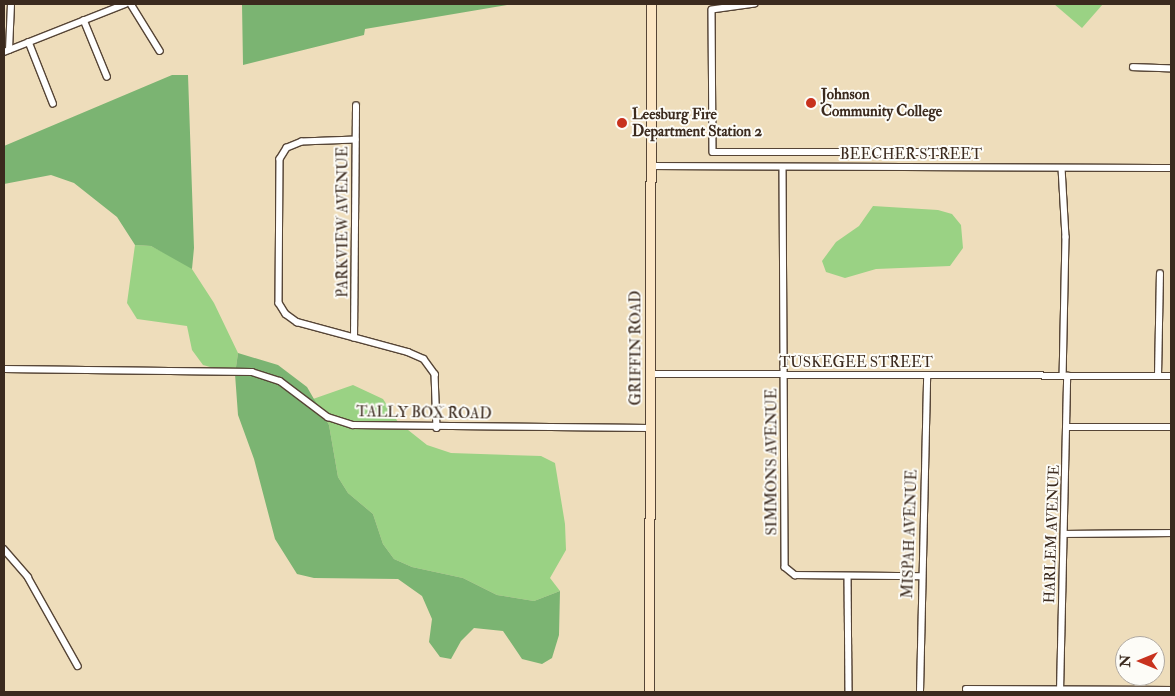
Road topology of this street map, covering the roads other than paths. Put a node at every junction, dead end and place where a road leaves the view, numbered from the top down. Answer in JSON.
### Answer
{"nodes":[{"id":1,"x":10,"y":4,"type":"edge"},
{"id":2,"x":125,"y":4,"type":"edge"},
{"id":3,"x":130,"y":4,"type":"edge"},
{"id":4,"x":651,"y":4,"type":"edge"},
{"id":5,"x":755,"y":4,"type":"edge"},
{"id":6,"x":7,"y":12,"type":"edge"},
{"id":7,"x":84,"y":20,"type":"junction"},
{"id":8,"x":29,"y":42,"type":"junction"},
{"id":9,"x":6,"y":51,"type":"edge"},
{"id":10,"x":160,"y":51,"type":"dead end"},
{"id":11,"x":1133,"y":67,"type":"dead end"},
{"id":12,"x":1171,"y":68,"type":"edge"},
{"id":13,"x":107,"y":76,"type":"dead end"},
{"id":14,"x":53,"y":104,"type":"dead end"},
{"id":15,"x":356,"y":106,"type":"dead end"},
{"id":16,"x":356,"y":140,"type":"junction"},
{"id":17,"x":945,"y":152,"type":"dead end"},
{"id":18,"x":650,"y":166,"type":"junction"},
{"id":19,"x":783,"y":167,"type":"junction"},
{"id":20,"x":1062,"y":168,"type":"junction"},
{"id":21,"x":1171,"y":168,"type":"edge"},
{"id":22,"x":1160,"y":274,"type":"dead end"},
{"id":23,"x":354,"y":338,"type":"junction"},
{"id":24,"x":4,"y":369,"type":"edge"},
{"id":25,"x":649,"y":374,"type":"junction"},
{"id":26,"x":784,"y":375,"type":"junction"},
{"id":27,"x":927,"y":376,"type":"junction"},
{"id":28,"x":1065,"y":376,"type":"junction"},
{"id":29,"x":1158,"y":376,"type":"junction"},
{"id":30,"x":1171,"y":376,"type":"edge"},
{"id":31,"x":1067,"y":427,"type":"junction"},
{"id":32,"x":1171,"y":427,"type":"edge"},
{"id":33,"x":437,"y":428,"type":"junction"},
{"id":34,"x":649,"y":428,"type":"junction"},
{"id":35,"x":1064,"y":534,"type":"junction"},
{"id":36,"x":1171,"y":534,"type":"edge"},
{"id":37,"x":4,"y":549,"type":"edge"},
{"id":38,"x":848,"y":576,"type":"junction"},
{"id":39,"x":920,"y":576,"type":"junction"},
{"id":40,"x":78,"y":666,"type":"dead end"},
{"id":41,"x":966,"y":689,"type":"dead end"},
{"id":42,"x":1171,"y":690,"type":"edge"},
{"id":43,"x":1060,"y":691,"type":"edge"},
{"id":44,"x":1133,"y":691,"type":"edge"},
{"id":45,"x":649,"y":692,"type":"edge"},
{"id":46,"x":849,"y":692,"type":"edge"},
{"id":47,"x":920,"y":692,"type":"edge"}],
"edges":[{"from":1,"to":6,"type":"street"},
{"from":2,"to":7,"type":"street"},
{"from":3,"to":10,"type":"street"},
{"from":4,"to":18,"type":"street","name":"GRIFFIN ROAD"},
{"from":5,"to":17,"type":"street"},
{"from":6,"to":9,"type":"street"},
{"from":7,"to":8,"type":"street"},
{"from":7,"to":13,"type":"street"},
{"from":8,"to":9,"type":"street"},
{"from":8,"to":14,"type":"street"},
{"from":11,"to":12,"type":"street"},
{"from":15,"to":16,"type":"street","name":"PARKVIEW AVENUE"},
{"from":16,"to":23,"type":"street","name":"PARKVIEW AVENUE"},
{"from":16,"to":23,"type":"street"},
{"from":18,"to":19,"type":"street","name":"BEECHER STREET"},
{"from":18,"to":25,"type":"street","name":"GRIFFIN ROAD"},
{"from":19,"to":20,"type":"street","name":"BEECHER STREET"},
{"from":19,"to":26,"type":"street","name":"SIMMONS AVENUE"},
{"from":20,"to":21,"type":"street","name":"BEECHER STREET"},
{"from":20,"to":28,"type":"street","name":"HARLEM AVENUE"},
{"from":22,"to":29,"type":"street"},
{"from":23,"to":33,"type":"street"},
{"from":24,"to":33,"type":"street","name":"TALLY BOX ROAD"},
{"from":25,"to":26,"type":"street","name":"TUSKEGEE STREET"},
{"from":25,"to":34,"type":"street","name":"GRIFFIN ROAD"},
{"from":26,"to":27,"type":"street","name":"TUSKEGEE STREET"},
{"from":26,"to":38,"type":"street","name":"SIMMONS AVENUE"},
{"from":27,"to":28,"type":"street","name":"TUSKEGEE STREET"},
{"from":27,"to":39,"type":"street","name":"MISPAH AVENUE"},
{"from":28,"to":29,"type":"street","name":"TUSKEGEE STREET"},
{"from":28,"to":31,"type":"street","name":"HARLEM AVENUE"},
{"from":29,"to":30,"type":"street","name":"TUSKEGEE STREET"},
{"from":31,"to":32,"type":"street"},
{"from":31,"to":35,"type":"street","name":"HARLEM AVENUE"},
{"from":33,"to":34,"type":"street","name":"TALLY BOX ROAD"},
{"from":34,"to":45,"type":"street","name":"GRIFFIN ROAD"},
{"from":35,"to":36,"type":"street"},
{"from":35,"to":43,"type":"street","name":"HARLEM AVENUE"},
{"from":37,"to":40,"type":"street"},
{"from":38,"to":39,"type":"street"},
{"from":38,"to":46,"type":"street"},
{"from":39,"to":47,"type":"street","name":"MISPAH AVENUE"},
{"from":41,"to":43,"type":"street"},
{"from":42,"to":44,"type":"street"},
{"from":43,"to":44,"type":"street"}]}
